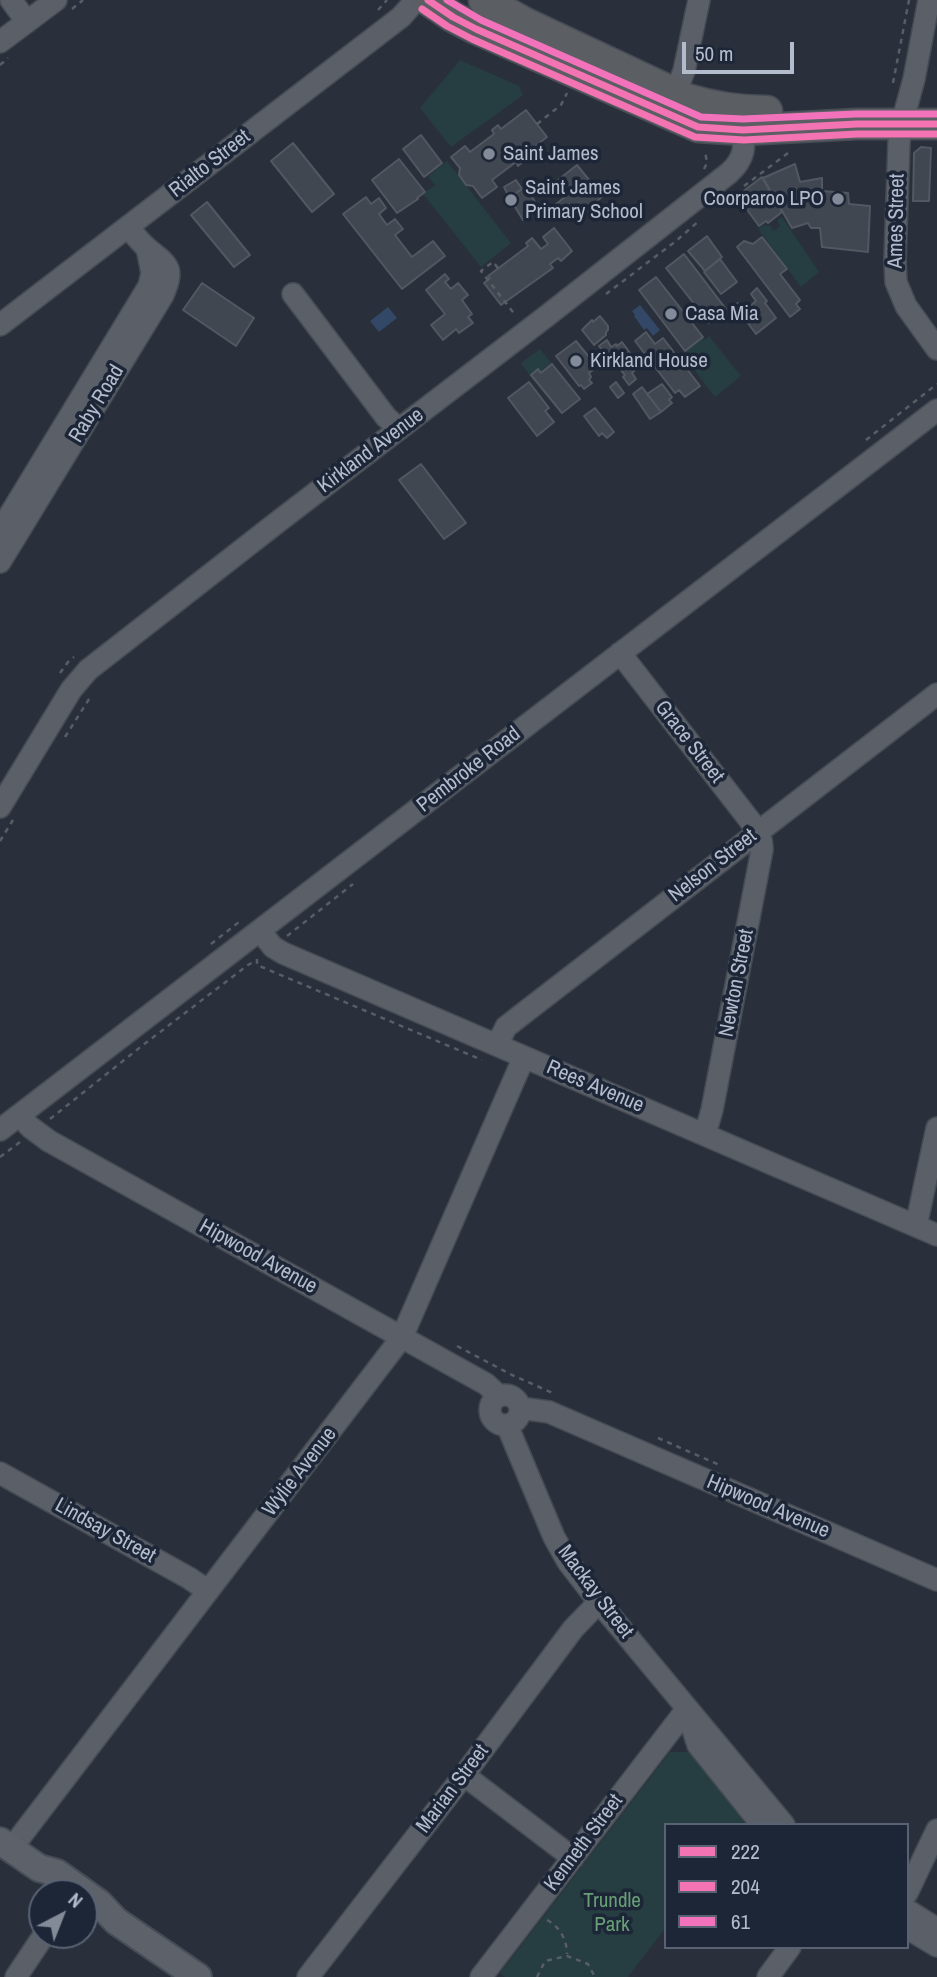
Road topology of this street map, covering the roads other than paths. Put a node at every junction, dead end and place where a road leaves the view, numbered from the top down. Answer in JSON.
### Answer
{"nodes":[{"id":1,"x":11,"y":0,"type":"edge"},
{"id":2,"x":55,"y":0,"type":"edge"},
{"id":3,"x":416,"y":0,"type":"edge"},
{"id":4,"x":428,"y":0,"type":"edge"},
{"id":5,"x":484,"y":0,"type":"edge"},
{"id":6,"x":699,"y":0,"type":"edge"},
{"id":7,"x":929,"y":0,"type":"edge"},
{"id":8,"x":27,"y":22,"type":"junction"},
{"id":9,"x":0,"y":42,"type":"edge"},
{"id":10,"x":675,"y":94,"type":"junction"},
{"id":11,"x":937,"y":104,"type":"edge"},
{"id":12,"x":900,"y":105,"type":"junction"},
{"id":13,"x":742,"y":120,"type":"junction"},
{"id":14,"x":937,"y":124,"type":"edge"},
{"id":15,"x":128,"y":227,"type":"junction"},
{"id":16,"x":146,"y":248,"type":"junction"},
{"id":17,"x":293,"y":295,"type":"dead end"},
{"id":18,"x":0,"y":325,"type":"edge"},
{"id":19,"x":937,"y":349,"type":"edge"},
{"id":20,"x":937,"y":410,"type":"edge"},
{"id":21,"x":399,"y":429,"type":"junction"},
{"id":22,"x":0,"y":531,"type":"edge"},
{"id":23,"x":0,"y":562,"type":"edge"},
{"id":24,"x":620,"y":653,"type":"junction"},
{"id":25,"x":937,"y":694,"type":"edge"},
{"id":26,"x":7,"y":812,"type":"edge"},
{"id":27,"x":758,"y":832,"type":"junction"},
{"id":28,"x":260,"y":931,"type":"junction"},
{"id":29,"x":497,"y":1045,"type":"junction"},
{"id":30,"x":524,"y":1057,"type":"junction"},
{"id":31,"x":19,"y":1115,"type":"junction"},
{"id":32,"x":937,"y":1128,"type":"edge"},
{"id":33,"x":0,"y":1130,"type":"edge"},
{"id":34,"x":705,"y":1134,"type":"junction"},
{"id":35,"x":916,"y":1226,"type":"junction"},
{"id":36,"x":937,"y":1235,"type":"edge"},
{"id":37,"x":402,"y":1337,"type":"junction"},
{"id":38,"x":499,"y":1395,"type":"junction"},
{"id":39,"x":520,"y":1408,"type":"junction"},
{"id":40,"x":507,"y":1425,"type":"junction"},
{"id":41,"x":0,"y":1473,"type":"edge"},
{"id":42,"x":937,"y":1580,"type":"edge"},
{"id":43,"x":208,"y":1591,"type":"junction"},
{"id":44,"x":599,"y":1602,"type":"junction"},
{"id":45,"x":687,"y":1709,"type":"junction"},
{"id":46,"x":464,"y":1776,"type":"junction"},
{"id":47,"x":760,"y":1823,"type":"edge"},
{"id":48,"x":782,"y":1823,"type":"edge"},
{"id":49,"x":937,"y":1830,"type":"edge"},
{"id":50,"x":5,"y":1845,"type":"edge"},
{"id":51,"x":573,"y":1858,"type":"junction"},
{"id":52,"x":39,"y":1868,"type":"junction"},
{"id":53,"x":47,"y":1879,"type":"edge"},
{"id":54,"x":909,"y":1889,"type":"edge"},
{"id":55,"x":909,"y":1911,"type":"edge"},
{"id":56,"x":98,"y":1915,"type":"edge"},
{"id":57,"x":116,"y":1921,"type":"junction"},
{"id":58,"x":937,"y":1928,"type":"edge"},
{"id":59,"x":909,"y":1929,"type":"edge"},
{"id":60,"x":937,"y":1946,"type":"edge"},
{"id":61,"x":35,"y":1949,"type":"edge"},
{"id":62,"x":789,"y":1949,"type":"edge"},
{"id":63,"x":16,"y":1977,"type":"edge"},
{"id":64,"x":198,"y":1977,"type":"edge"},
{"id":65,"x":308,"y":1977,"type":"edge"},
{"id":66,"x":481,"y":1977,"type":"edge"},
{"id":67,"x":768,"y":1977,"type":"edge"}],
"edges":[{"from":1,"to":8,"type":"street"},
{"from":2,"to":8,"type":"street"},
{"from":3,"to":15,"type":"street","name":"Rialto Street"},
{"from":4,"to":13,"type":"highway"},
{"from":5,"to":10,"type":"highway"},
{"from":6,"to":10,"type":"street"},
{"from":7,"to":12,"type":"street","name":"Ames Street"},
{"from":8,"to":9,"type":"street"},
{"from":10,"to":13,"type":"highway"},
{"from":11,"to":12,"type":"highway"},
{"from":12,"to":13,"type":"highway"},
{"from":12,"to":14,"type":"highway"},
{"from":12,"to":19,"type":"street","name":"Ames Street"},
{"from":13,"to":21,"type":"street","name":"Kirkland Avenue"},
{"from":15,"to":16,"type":"street","name":"Raby Road"},
{"from":15,"to":18,"type":"street","name":"Rialto Street"},
{"from":16,"to":22,"type":"street","name":"Raby Road"},
{"from":16,"to":23,"type":"street","name":"Raby Road"},
{"from":17,"to":21,"type":"street"},
{"from":20,"to":24,"type":"street","name":"Pembroke Road"},
{"from":21,"to":26,"type":"street","name":"Kirkland Avenue"},
{"from":24,"to":27,"type":"street","name":"Grace Street"},
{"from":24,"to":28,"type":"street","name":"Pembroke Road"},
{"from":25,"to":27,"type":"street","name":"Nelson Street"},
{"from":27,"to":29,"type":"street","name":"Nelson Street"},
{"from":27,"to":34,"type":"street","name":"Newton Street"},
{"from":28,"to":29,"type":"street","name":"Rees Avenue"},
{"from":28,"to":31,"type":"street","name":"Pembroke Road"},
{"from":29,"to":30,"type":"street","name":"Rees Avenue"},
{"from":30,"to":34,"type":"street","name":"Rees Avenue"},
{"from":30,"to":37,"type":"street","name":"Wylie Avenue"},
{"from":31,"to":33,"type":"street","name":"Pembroke Road"},
{"from":31,"to":37,"type":"street","name":"Hipwood Avenue"},
{"from":32,"to":35,"type":"street"},
{"from":34,"to":35,"type":"street","name":"Rees Avenue"},
{"from":35,"to":36,"type":"street","name":"Rees Avenue"},
{"from":37,"to":38,"type":"street","name":"Hipwood Avenue"},
{"from":37,"to":43,"type":"street","name":"Wylie Avenue"},
{"from":38,"to":39,"type":"street"},
{"from":38,"to":40,"type":"street"},
{"from":39,"to":40,"type":"street"},
{"from":39,"to":42,"type":"street","name":"Hipwood Avenue"},
{"from":40,"to":44,"type":"street","name":"Mackay Street"},
{"from":41,"to":43,"type":"street","name":"Lindsay Street"},
{"from":43,"to":50,"type":"street","name":"Wylie Avenue"},
{"from":44,"to":45,"type":"street","name":"Mackay Street"},
{"from":44,"to":46,"type":"street","name":"Marian Street"},
{"from":45,"to":47,"type":"street","name":"Mackay Street"},
{"from":45,"to":48,"type":"street","name":"Mackay Street"},
{"from":45,"to":51,"type":"street","name":"Kenneth Street"},
{"from":46,"to":51,"type":"street"},
{"from":46,"to":65,"type":"street","name":"Marian Street"},
{"from":49,"to":54,"type":"street"},
{"from":50,"to":52,"type":"main road"},
{"from":51,"to":66,"type":"street","name":"Kenneth Street"},
{"from":52,"to":53,"type":"main road"},
{"from":52,"to":57,"type":"main road"},
{"from":55,"to":58,"type":"street"},
{"from":56,"to":57,"type":"main road"},
{"from":57,"to":64,"type":"main road"},
{"from":59,"to":60,"type":"street"},
{"from":61,"to":63,"type":"street"},
{"from":62,"to":67,"type":"street"}]}
